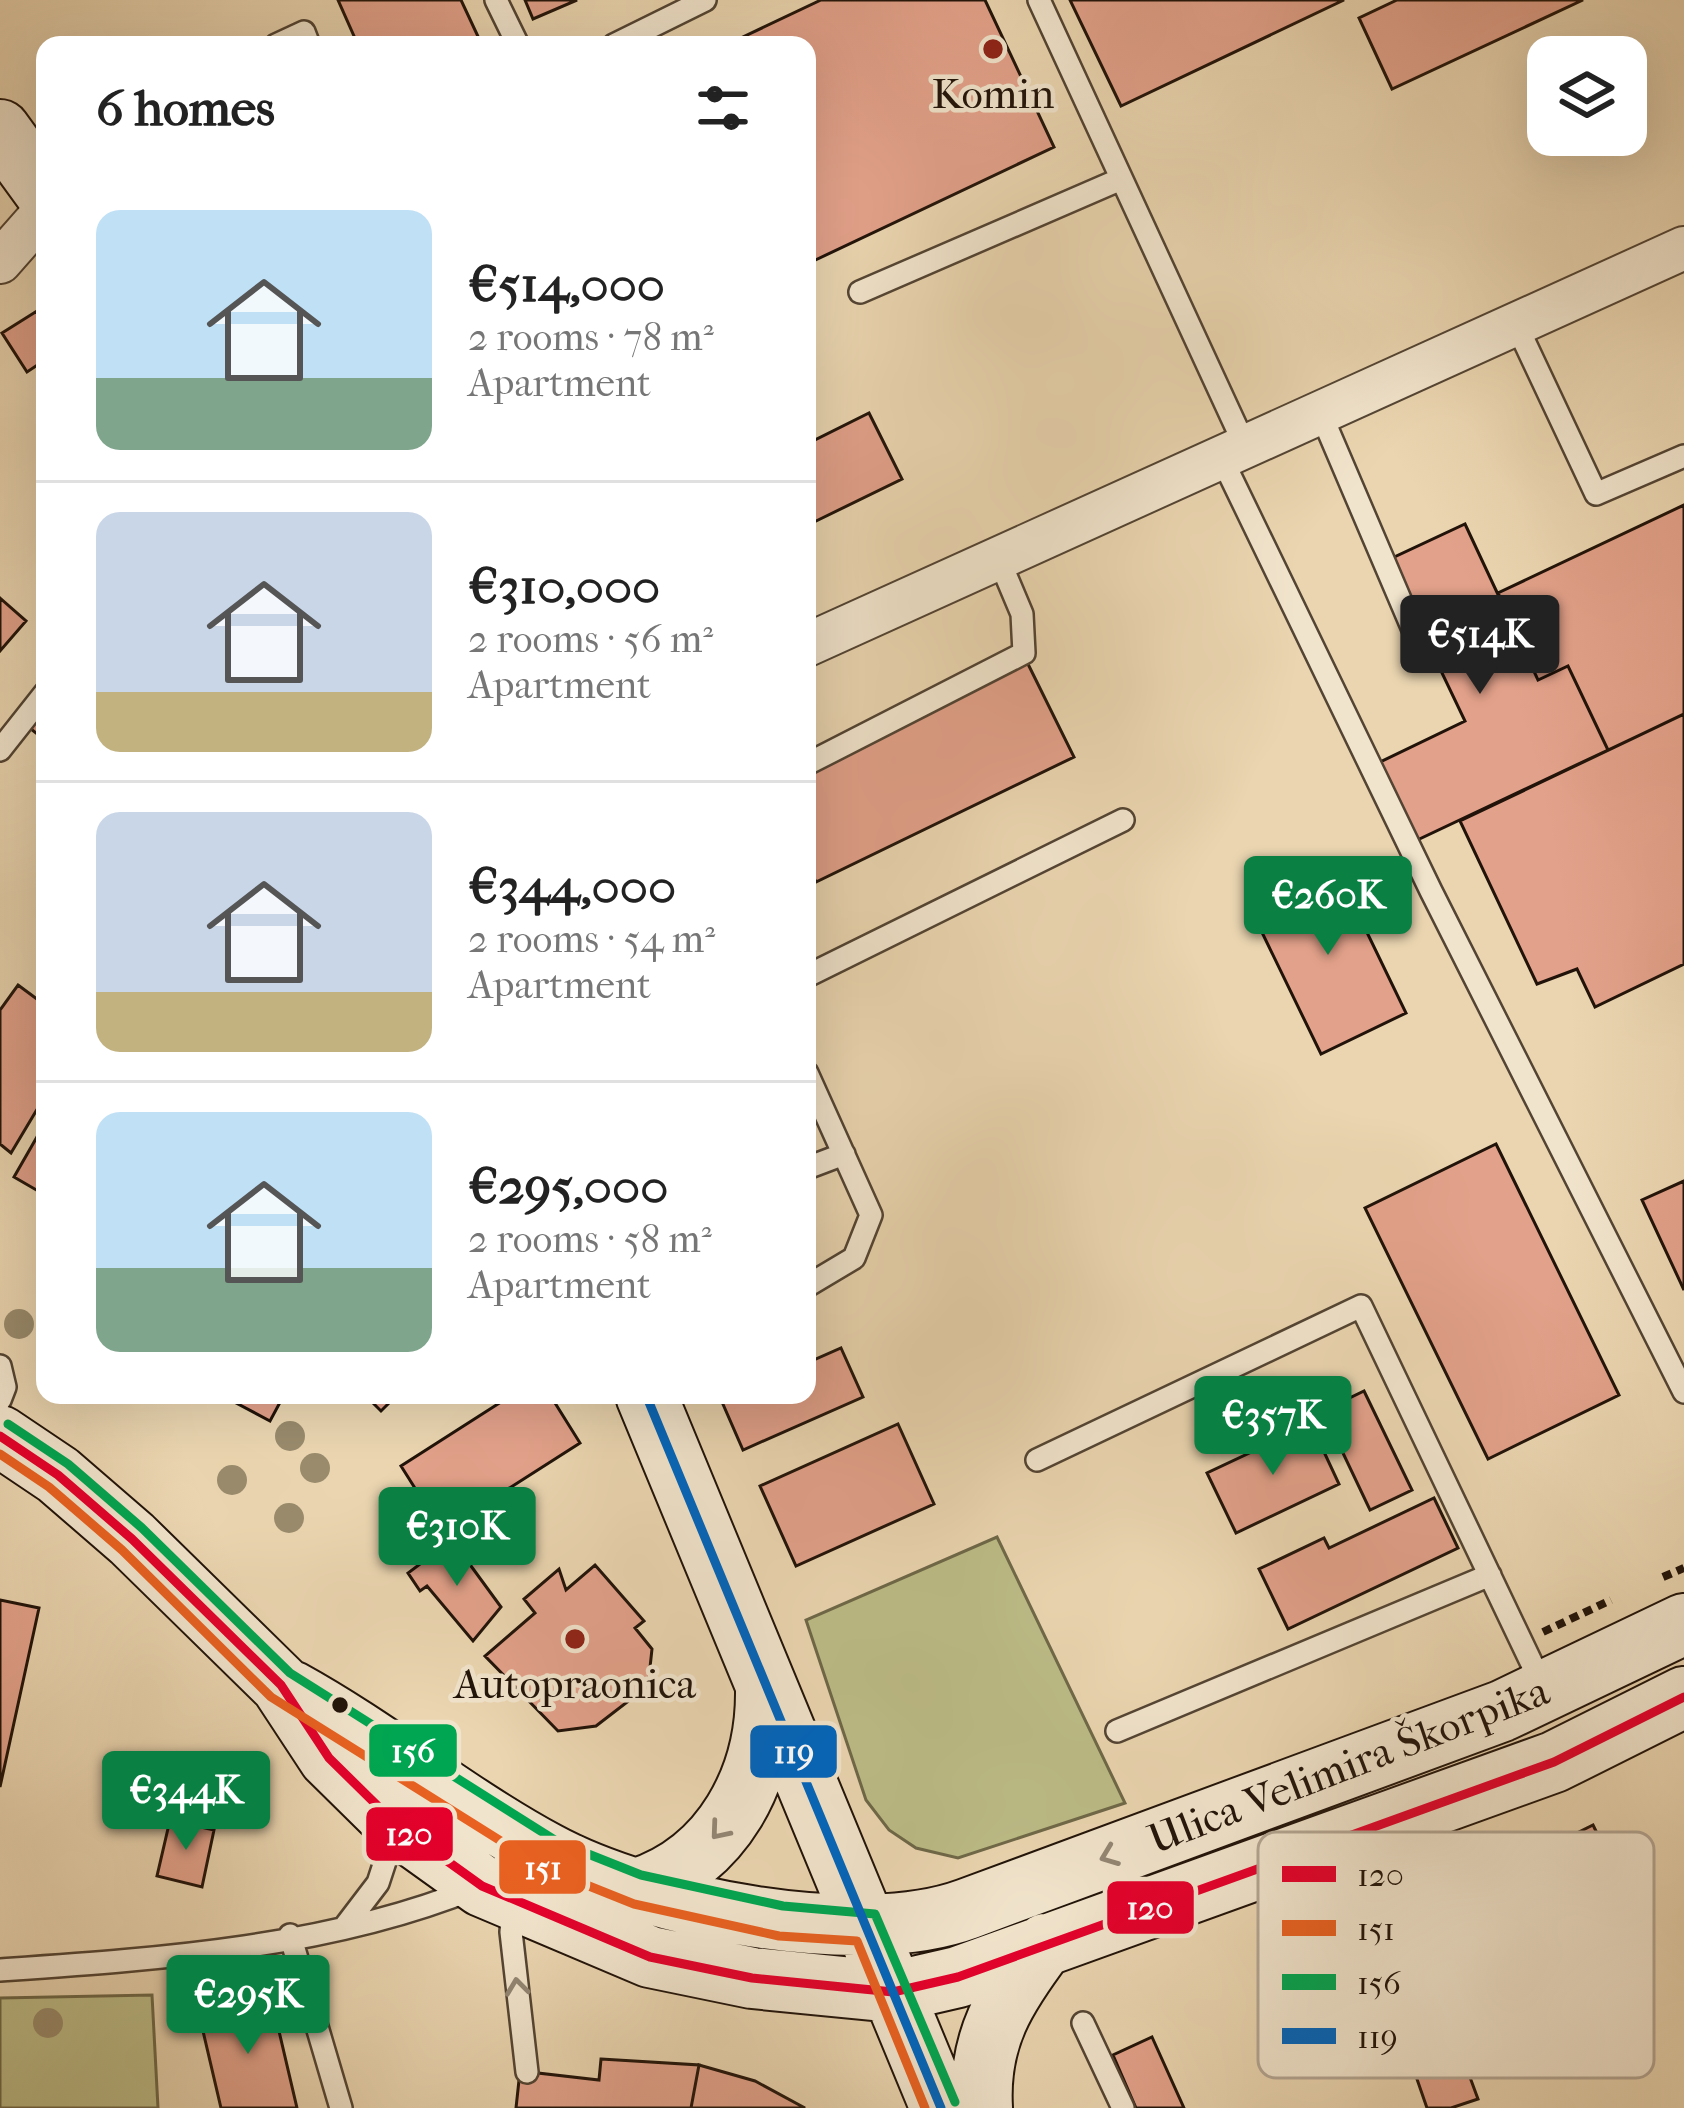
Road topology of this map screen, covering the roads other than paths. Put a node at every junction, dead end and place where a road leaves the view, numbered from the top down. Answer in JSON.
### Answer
{"nodes":[{"id":1,"x":496,"y":0,"type":"edge"},
{"id":2,"x":705,"y":0,"type":"edge"},
{"id":3,"x":1039,"y":0,"type":"edge"},
{"id":4,"x":514,"y":36,"type":"edge"},
{"id":5,"x":632,"y":36,"type":"edge"},
{"id":6,"x":0,"y":130,"type":"edge"},
{"id":7,"x":1121,"y":179,"type":"junction"},
{"id":8,"x":36,"y":180,"type":"edge"},
{"id":9,"x":36,"y":221,"type":"edge"},
{"id":10,"x":1684,"y":248,"type":"edge"},
{"id":11,"x":0,"y":262,"type":"edge"},
{"id":12,"x":860,"y":292,"type":"dead end"},
{"id":13,"x":1516,"y":324,"type":"junction"},
{"id":14,"x":1322,"y":413,"type":"junction"},
{"id":15,"x":1234,"y":453,"type":"junction"},
{"id":16,"x":1684,"y":456,"type":"edge"},
{"id":17,"x":998,"y":557,"type":"junction"},
{"id":18,"x":816,"y":637,"type":"edge"},
{"id":19,"x":1420,"y":646,"type":"dead end"},
{"id":20,"x":36,"y":703,"type":"edge"},
{"id":21,"x":0,"y":749,"type":"edge"},
{"id":22,"x":816,"y":759,"type":"edge"},
{"id":23,"x":1124,"y":820,"type":"dead end"},
{"id":24,"x":816,"y":972,"type":"edge"},
{"id":25,"x":816,"y":1093,"type":"edge"},
{"id":26,"x":844,"y":1154,"type":"junction"},
{"id":27,"x":816,"y":1165,"type":"edge"},
{"id":28,"x":816,"y":1281,"type":"edge"},
{"id":29,"x":0,"y":1366,"type":"edge"},
{"id":30,"x":1684,"y":1391,"type":"edge"},
{"id":31,"x":0,"y":1400,"type":"edge"},
{"id":32,"x":653,"y":1404,"type":"edge"},
{"id":33,"x":0,"y":1436,"type":"edge"},
{"id":34,"x":1037,"y":1460,"type":"dead end"},
{"id":35,"x":1490,"y":1575,"type":"junction"},
{"id":36,"x":1684,"y":1624,"type":"edge"},
{"id":37,"x":766,"y":1684,"type":"junction"},
{"id":38,"x":280,"y":1685,"type":"junction"},
{"id":39,"x":1544,"y":1690,"type":"junction"},
{"id":40,"x":1673,"y":1713,"type":"edge"},
{"id":41,"x":1117,"y":1731,"type":"dead end"},
{"id":42,"x":397,"y":1825,"type":"junction"},
{"id":43,"x":1359,"y":1832,"type":"edge"},
{"id":44,"x":1258,"y":1868,"type":"edge"},
{"id":45,"x":637,"y":1889,"type":"junction"},
{"id":46,"x":498,"y":1894,"type":"junction"},
{"id":47,"x":346,"y":1925,"type":"junction"},
{"id":48,"x":867,"y":1927,"type":"junction"},
{"id":49,"x":290,"y":1935,"type":"junction"},
{"id":50,"x":1046,"y":1944,"type":"junction"},
{"id":51,"x":0,"y":1970,"type":"edge"},
{"id":52,"x":893,"y":1992,"type":"junction"},
{"id":53,"x":1083,"y":2024,"type":"dead end"},
{"id":54,"x":527,"y":2072,"type":"dead end"},
{"id":55,"x":341,"y":2108,"type":"edge"},
{"id":56,"x":941,"y":2108,"type":"edge"},
{"id":57,"x":982,"y":2108,"type":"edge"},
{"id":58,"x":1123,"y":2108,"type":"edge"}],
"edges":[{"from":1,"to":4,"type":"lane"},
{"from":2,"to":5,"type":"lane"},
{"from":3,"to":7,"type":"lane"},
{"from":6,"to":8,"type":"main road"},
{"from":7,"to":12,"type":"lane"},
{"from":7,"to":15,"type":"lane"},
{"from":9,"to":11,"type":"street"},
{"from":10,"to":13,"type":"street"},
{"from":13,"to":14,"type":"street"},
{"from":13,"to":16,"type":"lane"},
{"from":14,"to":15,"type":"street"},
{"from":14,"to":19,"type":"lane"},
{"from":15,"to":17,"type":"street"},
{"from":15,"to":30,"type":"lane"},
{"from":17,"to":18,"type":"street"},
{"from":17,"to":22,"type":"lane"},
{"from":20,"to":21,"type":"lane"},
{"from":23,"to":24,"type":"lane"},
{"from":25,"to":26,"type":"lane"},
{"from":26,"to":27,"type":"lane"},
{"from":26,"to":28,"type":"lane"},
{"from":29,"to":31,"type":"lane"},
{"from":32,"to":37,"type":"main road"},
{"from":33,"to":38,"type":"main road","name":"Ulica Velimira Škorpika"},
{"from":34,"to":35,"type":"lane"},
{"from":35,"to":39,"type":"lane"},
{"from":35,"to":41,"type":"lane"},
{"from":36,"to":39,"type":"main road","name":"Ulica Velimira Škorpika"},
{"from":37,"to":45,"type":"main road","one_way":true},
{"from":37,"to":48,"type":"main road"},
{"from":38,"to":42,"type":"main road","name":"Ulica Velimira Škorpika"},
{"from":38,"to":45,"type":"main road","name":"Ulica Velimira Škorpika"},
{"from":39,"to":48,"type":"main road","name":"Ulica Velimira Škorpika","one_way":true},
{"from":40,"to":43,"type":"main road","name":"Ulica Velimira Škorpika"},
{"from":42,"to":46,"type":"main road","name":"Ulica Velimira Škorpika"},
{"from":42,"to":47,"type":"lane"},
{"from":44,"to":50,"type":"main road","name":"Ulica Velimira Škorpika"},
{"from":45,"to":48,"type":"main road","name":"Ulica Velimira Škorpika"},
{"from":46,"to":47,"type":"lane"},
{"from":46,"to":52,"type":"main road","name":"Ulica Velimira Škorpika"},
{"from":54,"to":46,"type":"lane","one_way":true},
{"from":47,"to":49,"type":"lane"},
{"from":48,"to":52,"type":"main road"},
{"from":49,"to":51,"type":"lane"},
{"from":49,"to":55,"type":"lane"},
{"from":50,"to":52,"type":"main road","name":"Ulica Velimira Škorpika"},
{"from":50,"to":57,"type":"main road"},
{"from":52,"to":56,"type":"main road"},
{"from":53,"to":58,"type":"lane"}]}
